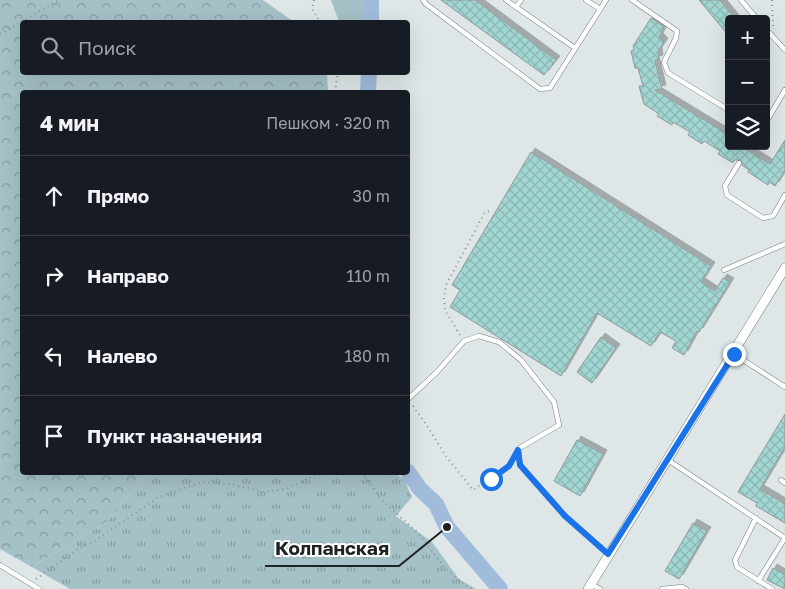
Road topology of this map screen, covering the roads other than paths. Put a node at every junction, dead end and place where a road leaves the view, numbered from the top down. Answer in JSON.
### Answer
{"nodes":[{"id":1,"x":423,"y":0,"type":"edge"},
{"id":2,"x":506,"y":0,"type":"edge"},
{"id":3,"x":521,"y":0,"type":"edge"},
{"id":4,"x":586,"y":0,"type":"edge"},
{"id":5,"x":606,"y":0,"type":"edge"},
{"id":6,"x":632,"y":0,"type":"edge"},
{"id":7,"x":741,"y":0,"type":"edge"},
{"id":8,"x":516,"y":7,"type":"junction"},
{"id":9,"x":600,"y":9,"type":"junction"},
{"id":10,"x":754,"y":15,"type":"edge"},
{"id":11,"x":770,"y":34,"type":"edge"},
{"id":12,"x":575,"y":48,"type":"junction"},
{"id":13,"x":785,"y":50,"type":"edge"},
{"id":14,"x":785,"y":90,"type":"edge"},
{"id":15,"x":779,"y":101,"type":"junction"},
{"id":16,"x":785,"y":104,"type":"edge"},
{"id":17,"x":725,"y":108,"type":"edge"},
{"id":18,"x":770,"y":116,"type":"edge"},
{"id":19,"x":739,"y":163,"type":"dead end"},
{"id":20,"x":785,"y":195,"type":"edge"},
{"id":21,"x":785,"y":244,"type":"edge"},
{"id":22,"x":724,"y":270,"type":"dead end"},
{"id":23,"x":785,"y":270,"type":"edge"},
{"id":24,"x":734,"y":354,"type":"junction"},
{"id":25,"x":785,"y":387,"type":"edge"},
{"id":26,"x":410,"y":397,"type":"edge"},
{"id":27,"x":668,"y":460,"type":"junction"},
{"id":28,"x":756,"y":518,"type":"junction"},
{"id":29,"x":785,"y":538,"type":"edge"},
{"id":30,"x":608,"y":554,"type":"junction"},
{"id":31,"x":0,"y":566,"type":"edge"},
{"id":32,"x":758,"y":581,"type":"junction"},
{"id":33,"x":590,"y":586,"type":"edge"},
{"id":34,"x":39,"y":589,"type":"edge"},
{"id":35,"x":600,"y":589,"type":"edge"},
{"id":36,"x":662,"y":589,"type":"edge"},
{"id":37,"x":686,"y":589,"type":"edge"},
{"id":38,"x":772,"y":589,"type":"edge"}],
"edges":[{"from":1,"to":12,"type":"lane"},
{"from":2,"to":8,"type":"lane"},
{"from":3,"to":8,"type":"lane"},
{"from":4,"to":9,"type":"lane"},
{"from":5,"to":9,"type":"lane"},
{"from":6,"to":17,"type":"lane"},
{"from":7,"to":10,"type":"lane"},
{"from":8,"to":12,"type":"lane"},
{"from":9,"to":12,"type":"lane"},
{"from":11,"to":13,"type":"lane"},
{"from":14,"to":15,"type":"lane"},
{"from":15,"to":16,"type":"lane"},
{"from":15,"to":18,"type":"lane"},
{"from":19,"to":20,"type":"lane"},
{"from":21,"to":22,"type":"lane"},
{"from":23,"to":24,"type":"street"},
{"from":24,"to":25,"type":"lane"},
{"from":24,"to":27,"type":"street"},
{"from":26,"to":30,"type":"lane"},
{"from":27,"to":28,"type":"lane"},
{"from":27,"to":30,"type":"street"},
{"from":28,"to":29,"type":"lane"},
{"from":28,"to":32,"type":"lane"},
{"from":29,"to":32,"type":"lane"},
{"from":30,"to":33,"type":"street"},
{"from":31,"to":34,"type":"lane"},
{"from":32,"to":38,"type":"lane"},
{"from":33,"to":35,"type":"lane"},
{"from":36,"to":37,"type":"lane"}]}
